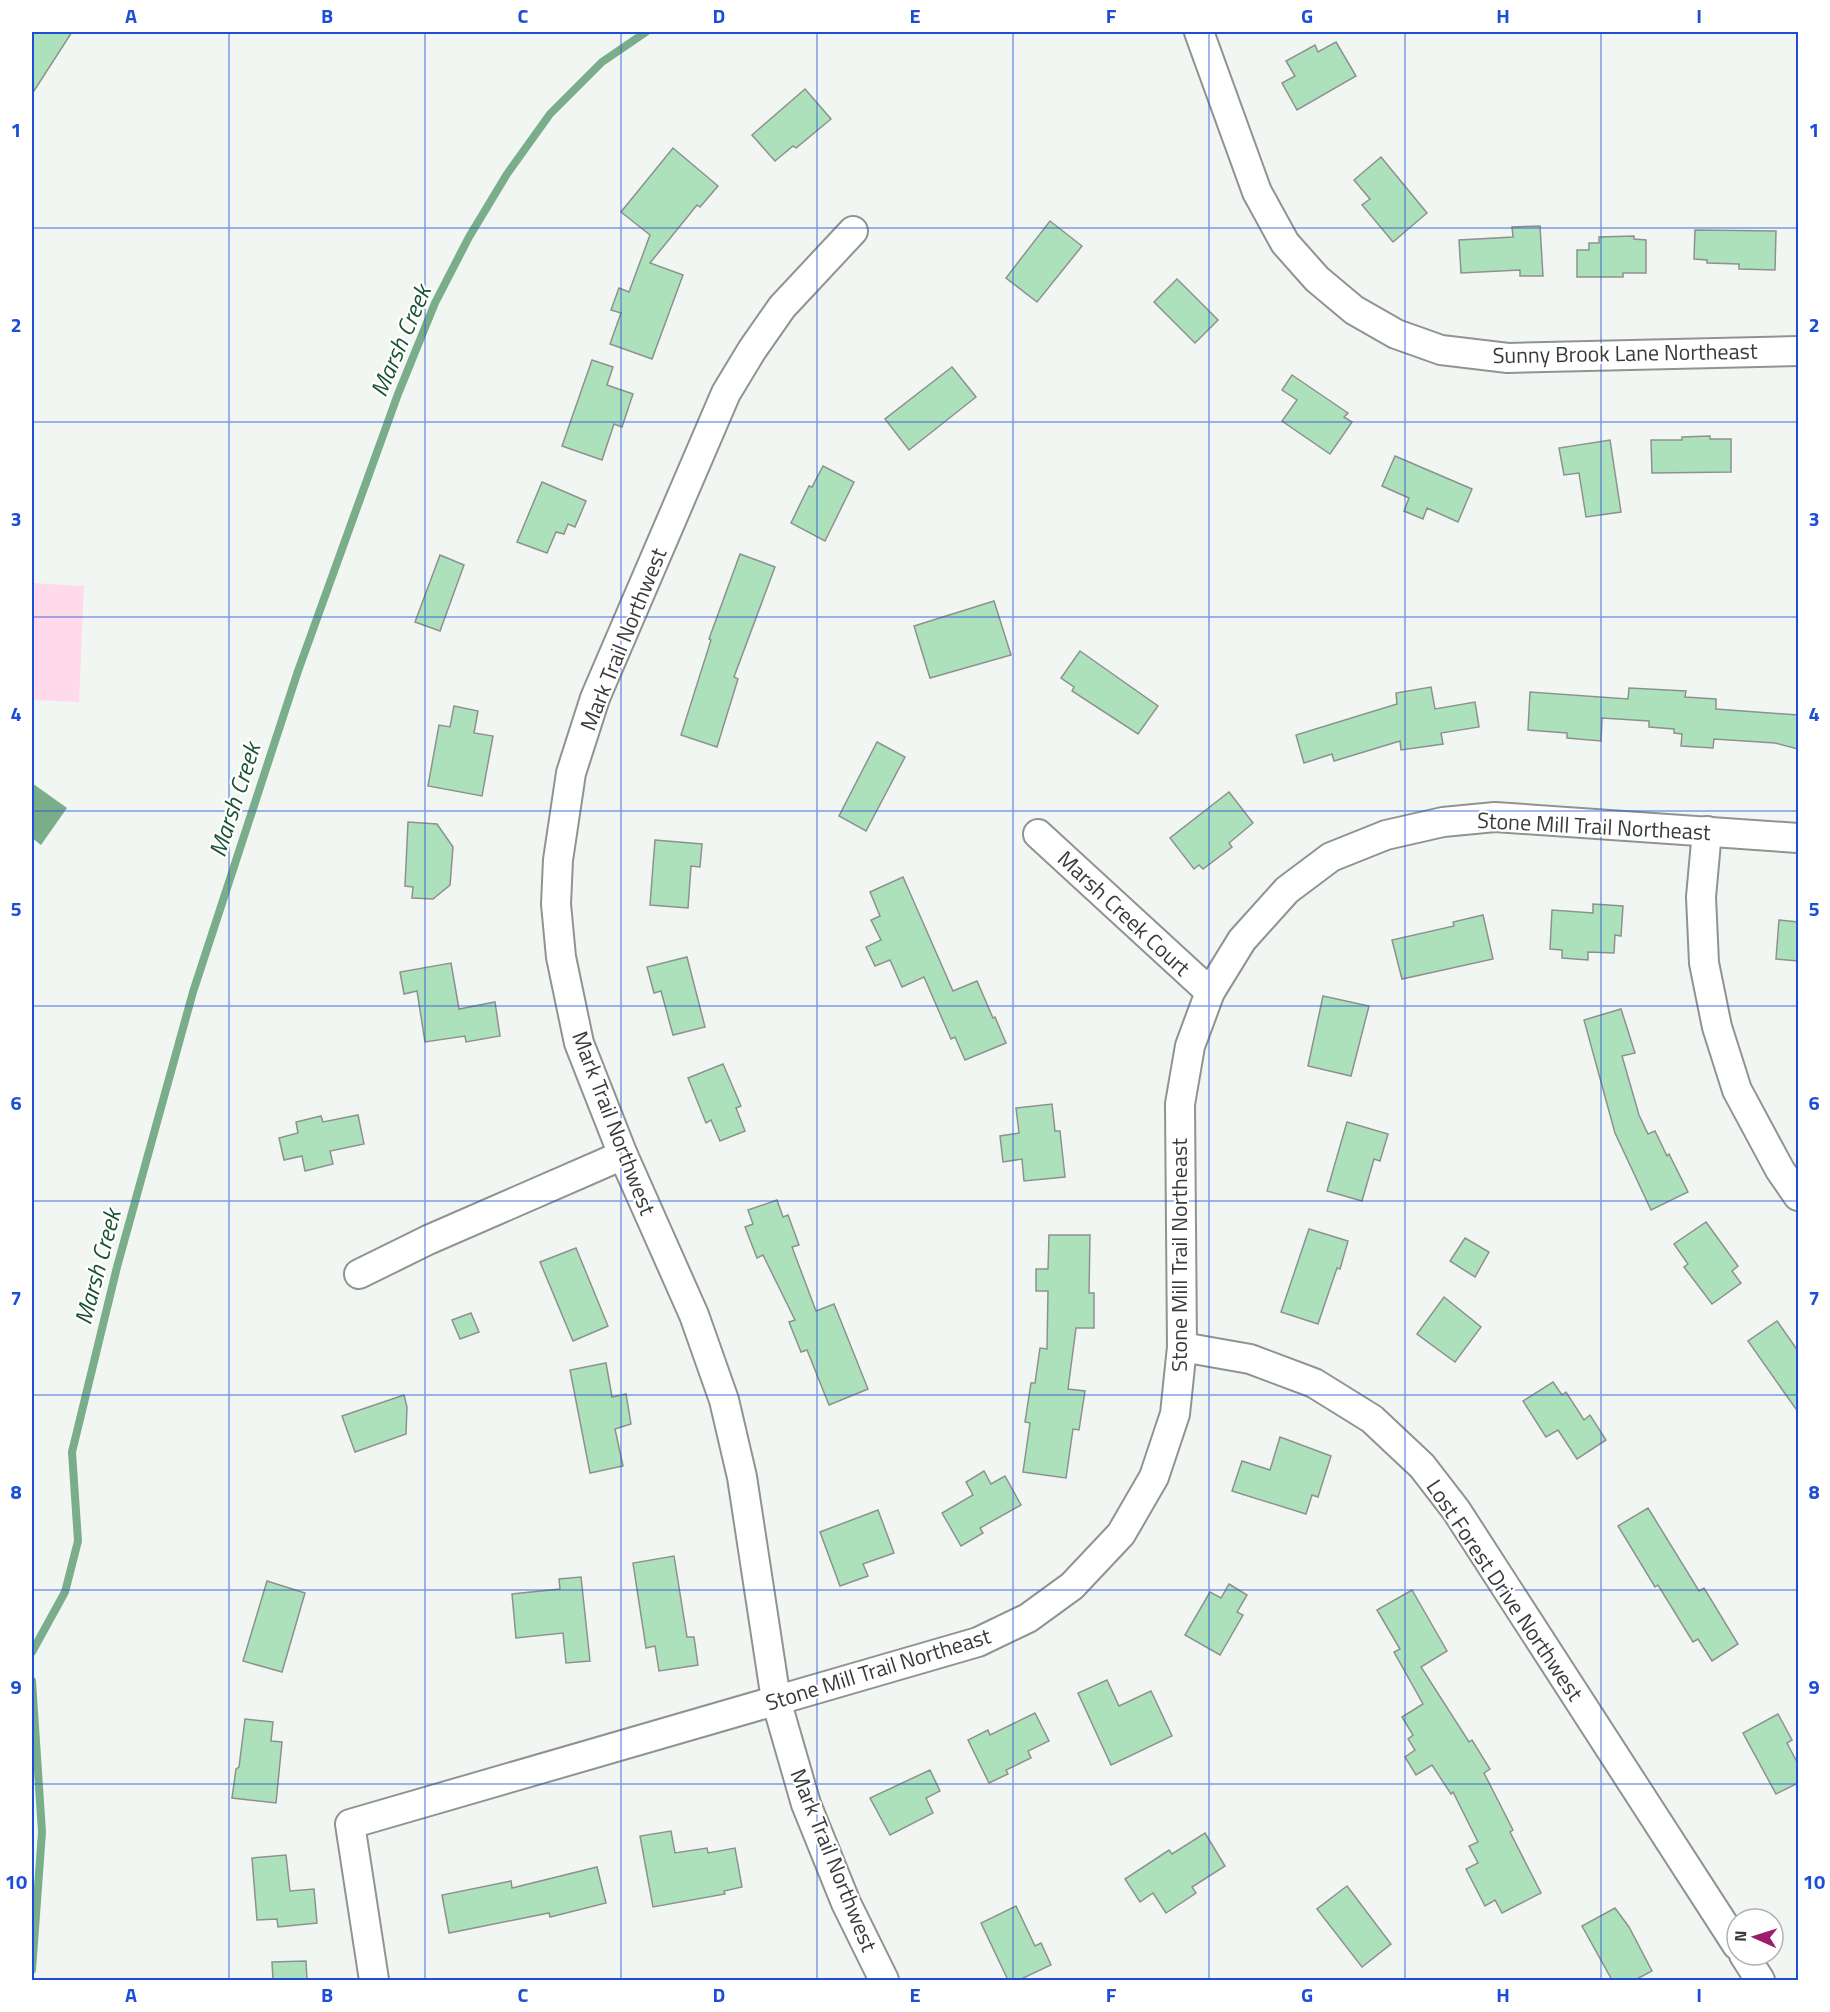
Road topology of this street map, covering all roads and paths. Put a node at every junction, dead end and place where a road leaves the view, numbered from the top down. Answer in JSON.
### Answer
{"nodes":[{"id":1,"x":1199,"y":32,"type":"edge"},
{"id":2,"x":853,"y":231,"type":"dead end"},
{"id":3,"x":1798,"y":351,"type":"edge"},
{"id":4,"x":1707,"y":831,"type":"junction"},
{"id":5,"x":1038,"y":834,"type":"dead end"},
{"id":6,"x":1798,"y":838,"type":"edge"},
{"id":7,"x":1210,"y":992,"type":"junction"},
{"id":8,"x":623,"y":1155,"type":"junction"},
{"id":9,"x":1798,"y":1196,"type":"edge"},
{"id":10,"x":359,"y":1274,"type":"dead end"},
{"id":11,"x":1182,"y":1347,"type":"junction"},
{"id":12,"x":776,"y":1700,"type":"junction"},
{"id":13,"x":1725,"y":1926,"type":"edge"},
{"id":14,"x":1752,"y":1967,"type":"edge"},
{"id":15,"x":374,"y":1980,"type":"edge"},
{"id":16,"x":884,"y":1980,"type":"edge"},
{"id":17,"x":1760,"y":1980,"type":"edge"}],
"edges":[{"from":1,"to":3,"type":"street","name":"Sunny Brook Lane Northeast"},
{"from":2,"to":8,"type":"street","name":"Mark Trail Northwest"},
{"from":4,"to":6,"type":"street","name":"Stone Mill Trail Northeast"},
{"from":4,"to":7,"type":"street","name":"Stone Mill Trail Northeast"},
{"from":4,"to":9,"type":"street"},
{"from":5,"to":7,"type":"street","name":"Marsh Creek Court"},
{"from":7,"to":11,"type":"street","name":"Stone Mill Trail Northeast"},
{"from":8,"to":10,"type":"street"},
{"from":8,"to":12,"type":"street","name":"Mark Trail Northwest"},
{"from":11,"to":12,"type":"street","name":"Stone Mill Trail Northeast"},
{"from":11,"to":13,"type":"street","name":"Lost Forest Drive Northwest"},
{"from":12,"to":15,"type":"street","name":"Stone Mill Trail Northeast"},
{"from":12,"to":16,"type":"street","name":"Mark Trail Northwest"},
{"from":14,"to":17,"type":"street"}]}
